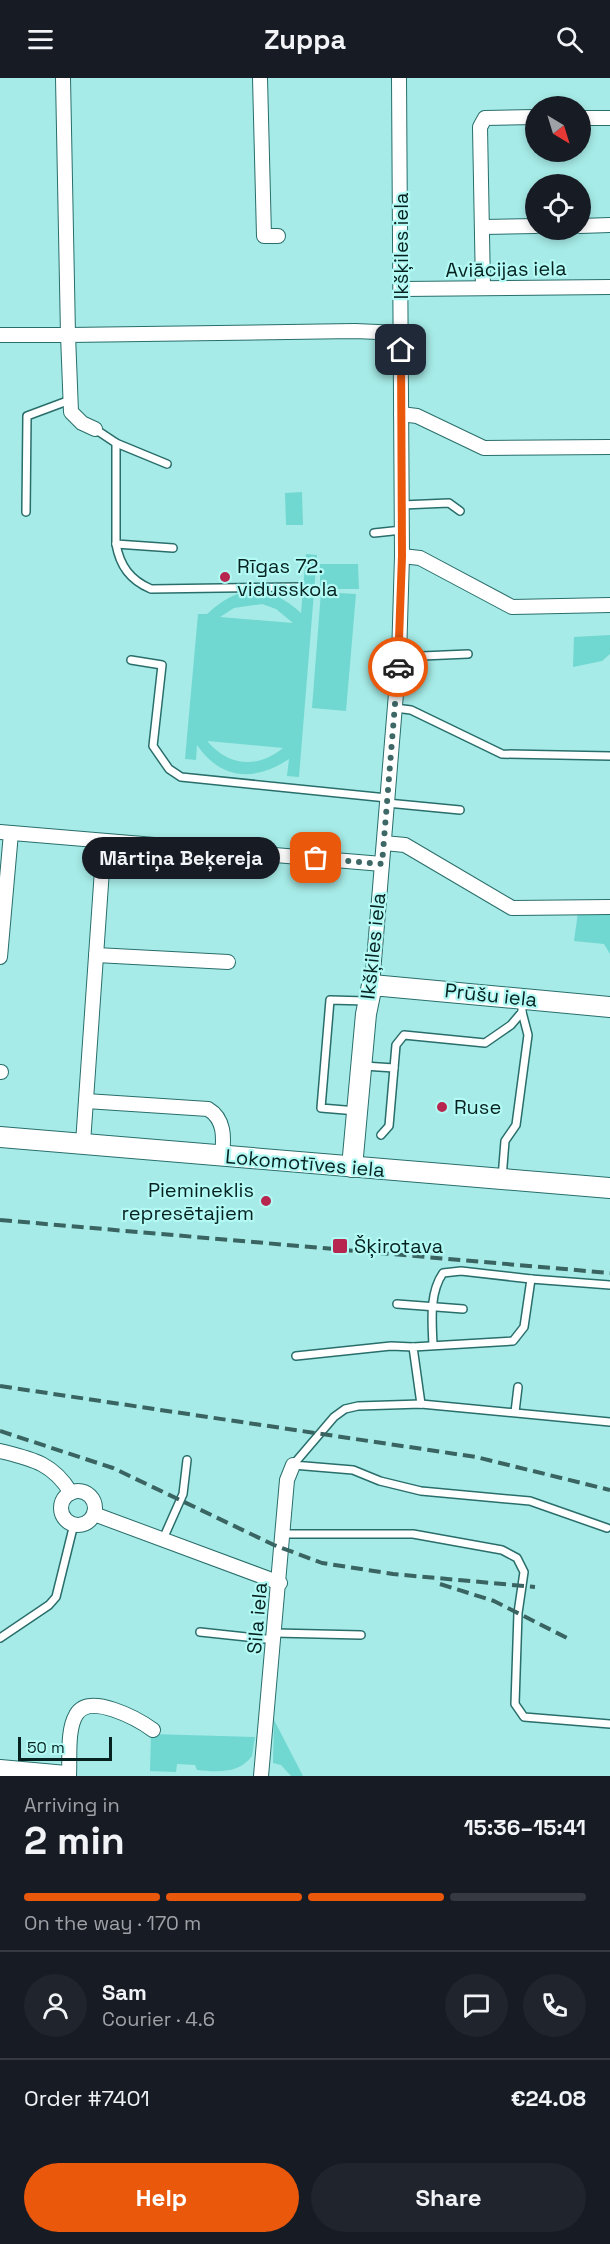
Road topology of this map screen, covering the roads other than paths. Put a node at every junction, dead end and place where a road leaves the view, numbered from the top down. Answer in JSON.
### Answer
{"nodes":[{"id":1,"x":63,"y":78,"type":"edge"},
{"id":2,"x":260,"y":78,"type":"edge"},
{"id":3,"x":399,"y":78,"type":"edge"},
{"id":4,"x":525,"y":117,"type":"edge"},
{"id":5,"x":591,"y":118,"type":"edge"},
{"id":6,"x":610,"y":118,"type":"edge"},
{"id":7,"x":610,"y":225,"type":"edge"},
{"id":8,"x":525,"y":226,"type":"edge"},
{"id":9,"x":591,"y":226,"type":"edge"},
{"id":10,"x":483,"y":227,"type":"junction"},
{"id":11,"x":278,"y":236,"type":"dead end"},
{"id":12,"x":610,"y":287,"type":"edge"},
{"id":13,"x":483,"y":288,"type":"junction"},
{"id":14,"x":402,"y":289,"type":"junction"},
{"id":15,"x":401,"y":333,"type":"junction"},
{"id":16,"x":0,"y":335,"type":"edge"},
{"id":17,"x":68,"y":335,"type":"junction"},
{"id":18,"x":70,"y":400,"type":"junction"},
{"id":19,"x":401,"y":414,"type":"junction"},
{"id":20,"x":95,"y":429,"type":"joint"},
{"id":21,"x":116,"y":443,"type":"junction"},
{"id":22,"x":610,"y":447,"type":"edge"},
{"id":23,"x":167,"y":464,"type":"dead end"},
{"id":24,"x":402,"y":505,"type":"junction"},
{"id":25,"x":460,"y":511,"type":"dead end"},
{"id":26,"x":26,"y":512,"type":"dead end"},
{"id":27,"x":402,"y":530,"type":"junction"},
{"id":28,"x":374,"y":533,"type":"dead end"},
{"id":29,"x":116,"y":544,"type":"junction"},
{"id":30,"x":173,"y":548,"type":"dead end"},
{"id":31,"x":402,"y":556,"type":"junction"},
{"id":32,"x":300,"y":587,"type":"dead end"},
{"id":33,"x":610,"y":605,"type":"edge"},
{"id":34,"x":468,"y":654,"type":"dead end"},
{"id":35,"x":399,"y":657,"type":"junction"},
{"id":36,"x":131,"y":660,"type":"dead end"},
{"id":37,"x":395,"y":708,"type":"junction"},
{"id":38,"x":610,"y":756,"type":"edge"},
{"id":39,"x":387,"y":801,"type":"junction"},
{"id":40,"x":460,"y":810,"type":"dead end"},
{"id":41,"x":5,"y":833,"type":"edge"},
{"id":42,"x":104,"y":841,"type":"junction"},
{"id":43,"x":384,"y":843,"type":"junction"},
{"id":44,"x":382,"y":864,"type":"junction"},
{"id":45,"x":610,"y":907,"type":"edge"},
{"id":46,"x":96,"y":955,"type":"junction"},
{"id":47,"x":0,"y":957,"type":"edge"},
{"id":48,"x":228,"y":962,"type":"dead end"},
{"id":49,"x":370,"y":993,"type":"junction"},
{"id":50,"x":522,"y":1005,"type":"junction"},
{"id":51,"x":610,"y":1007,"type":"edge"},
{"id":52,"x":361,"y":1066,"type":"junction"},
{"id":53,"x":394,"y":1068,"type":"junction"},
{"id":54,"x":86,"y":1101,"type":"junction"},
{"id":55,"x":358,"y":1111,"type":"junction"},
{"id":56,"x":381,"y":1135,"type":"dead end"},
{"id":57,"x":0,"y":1137,"type":"edge"},
{"id":58,"x":83,"y":1143,"type":"junction"},
{"id":59,"x":222,"y":1156,"type":"junction"},
{"id":60,"x":352,"y":1167,"type":"junction"},
{"id":61,"x":501,"y":1180,"type":"junction"},
{"id":62,"x":610,"y":1188,"type":"edge"},
{"id":63,"x":531,"y":1279,"type":"junction"},
{"id":64,"x":610,"y":1285,"type":"edge"},
{"id":65,"x":397,"y":1304,"type":"dead end"},
{"id":66,"x":432,"y":1306,"type":"junction"},
{"id":67,"x":463,"y":1309,"type":"dead end"},
{"id":68,"x":434,"y":1345,"type":"junction"},
{"id":69,"x":413,"y":1347,"type":"junction"},
{"id":70,"x":296,"y":1356,"type":"dead end"},
{"id":71,"x":518,"y":1387,"type":"dead end"},
{"id":72,"x":420,"y":1404,"type":"junction"},
{"id":73,"x":515,"y":1412,"type":"junction"},
{"id":74,"x":610,"y":1422,"type":"edge"},
{"id":75,"x":0,"y":1451,"type":"edge"},
{"id":76,"x":187,"y":1460,"type":"dead end"},
{"id":77,"x":293,"y":1465,"type":"junction"},
{"id":78,"x":71,"y":1492,"type":"junction"},
{"id":79,"x":94,"y":1514,"type":"junction"},
{"id":80,"x":74,"y":1524,"type":"junction"},
{"id":81,"x":607,"y":1528,"type":"dead end"},
{"id":82,"x":283,"y":1534,"type":"junction"},
{"id":83,"x":163,"y":1540,"type":"junction"},
{"id":84,"x":280,"y":1583,"type":"junction"},
{"id":85,"x":200,"y":1632,"type":"dead end"},
{"id":86,"x":361,"y":1635,"type":"dead end"},
{"id":87,"x":275,"y":1636,"type":"junction"},
{"id":88,"x":0,"y":1638,"type":"edge"},
{"id":89,"x":610,"y":1724,"type":"edge"},
{"id":90,"x":153,"y":1730,"type":"dead end"},
{"id":91,"x":0,"y":1770,"type":"edge"},
{"id":92,"x":68,"y":1776,"type":"edge"},
{"id":93,"x":261,"y":1776,"type":"edge"}],
"edges":[{"from":1,"to":17,"type":"street"},
{"from":2,"to":11,"type":"street"},
{"from":3,"to":14,"type":"street","name":"Ikšķiles iela"},
{"from":4,"to":10,"type":"street"},
{"from":5,"to":6,"type":"street"},
{"from":7,"to":9,"type":"street"},
{"from":8,"to":10,"type":"street"},
{"from":10,"to":13,"type":"street"},
{"from":12,"to":13,"type":"street","name":"Aviācijas iela"},
{"from":13,"to":14,"type":"street","name":"Aviācijas iela"},
{"from":14,"to":15,"type":"street","name":"Ikšķiles iela"},
{"from":15,"to":17,"type":"street"},
{"from":15,"to":19,"type":"street","name":"Ikšķiles iela"},
{"from":16,"to":17,"type":"street"},
{"from":17,"to":18,"type":"street"},
{"from":18,"to":20,"type":"street"},
{"from":18,"to":26,"type":"lane"},
{"from":19,"to":22,"type":"street"},
{"from":19,"to":24,"type":"street","name":"Ikšķiles iela"},
{"from":20,"to":21,"type":"lane"},
{"from":21,"to":23,"type":"lane"},
{"from":21,"to":29,"type":"lane"},
{"from":24,"to":25,"type":"lane"},
{"from":24,"to":27,"type":"street","name":"Ikšķiles iela"},
{"from":27,"to":28,"type":"lane"},
{"from":27,"to":31,"type":"street","name":"Ikšķiles iela"},
{"from":29,"to":30,"type":"lane"},
{"from":29,"to":32,"type":"lane"},
{"from":31,"to":33,"type":"street"},
{"from":31,"to":35,"type":"street","name":"Ikšķiles iela"},
{"from":34,"to":35,"type":"lane"},
{"from":35,"to":37,"type":"street","name":"Ikšķiles iela"},
{"from":36,"to":39,"type":"lane"},
{"from":37,"to":38,"type":"lane"},
{"from":37,"to":39,"type":"street","name":"Ikšķiles iela"},
{"from":39,"to":40,"type":"lane"},
{"from":39,"to":43,"type":"street","name":"Ikšķiles iela"},
{"from":41,"to":42,"type":"street"},
{"from":41,"to":47,"type":"street"},
{"from":42,"to":44,"type":"street"},
{"from":42,"to":46,"type":"street"},
{"from":43,"to":44,"type":"street","name":"Ikšķiles iela"},
{"from":43,"to":45,"type":"street"},
{"from":44,"to":49,"type":"street","name":"Ikšķiles iela"},
{"from":46,"to":48,"type":"street"},
{"from":46,"to":54,"type":"street"},
{"from":49,"to":50,"type":"street","name":"Prūšu iela"},
{"from":49,"to":52,"type":"street","name":"Ikšķiles iela"},
{"from":49,"to":55,"type":"lane"},
{"from":50,"to":51,"type":"street","name":"Prūšu iela"},
{"from":50,"to":53,"type":"lane"},
{"from":50,"to":61,"type":"lane"},
{"from":52,"to":53,"type":"lane"},
{"from":52,"to":55,"type":"street","name":"Ikšķiles iela"},
{"from":53,"to":56,"type":"lane"},
{"from":54,"to":58,"type":"street"},
{"from":54,"to":59,"type":"street"},
{"from":55,"to":60,"type":"street","name":"Ikšķiles iela"},
{"from":57,"to":58,"type":"street","name":"Lokomotīves iela"},
{"from":58,"to":59,"type":"street","name":"Lokomotīves iela"},
{"from":59,"to":60,"type":"street","name":"Lokomotīves iela"},
{"from":60,"to":61,"type":"street","name":"Lokomotīves iela"},
{"from":61,"to":62,"type":"street","name":"Lokomotīves iela"},
{"from":63,"to":64,"type":"lane"},
{"from":63,"to":66,"type":"lane"},
{"from":63,"to":68,"type":"lane"},
{"from":65,"to":66,"type":"lane"},
{"from":66,"to":67,"type":"lane"},
{"from":66,"to":68,"type":"lane"},
{"from":68,"to":69,"type":"lane"},
{"from":69,"to":70,"type":"lane"},
{"from":69,"to":72,"type":"lane"},
{"from":71,"to":73,"type":"lane"},
{"from":72,"to":73,"type":"lane"},
{"from":72,"to":77,"type":"lane"},
{"from":73,"to":74,"type":"lane"},
{"from":75,"to":78,"type":"street"},
{"from":76,"to":83,"type":"lane"},
{"from":77,"to":81,"type":"lane"},
{"from":77,"to":82,"type":"street","name":"Sila iela"},
{"from":78,"to":79,"type":"street"},
{"from":78,"to":80,"type":"street"},
{"from":79,"to":80,"type":"street"},
{"from":79,"to":83,"type":"street"},
{"from":80,"to":88,"type":"lane"},
{"from":82,"to":84,"type":"street","name":"Sila iela"},
{"from":82,"to":89,"type":"lane"},
{"from":83,"to":84,"type":"street"},
{"from":84,"to":87,"type":"street","name":"Sila iela"},
{"from":85,"to":87,"type":"lane"},
{"from":86,"to":87,"type":"lane"},
{"from":87,"to":93,"type":"street","name":"Sila iela"},
{"from":90,"to":92,"type":"street"},
{"from":91,"to":92,"type":"street"}]}
